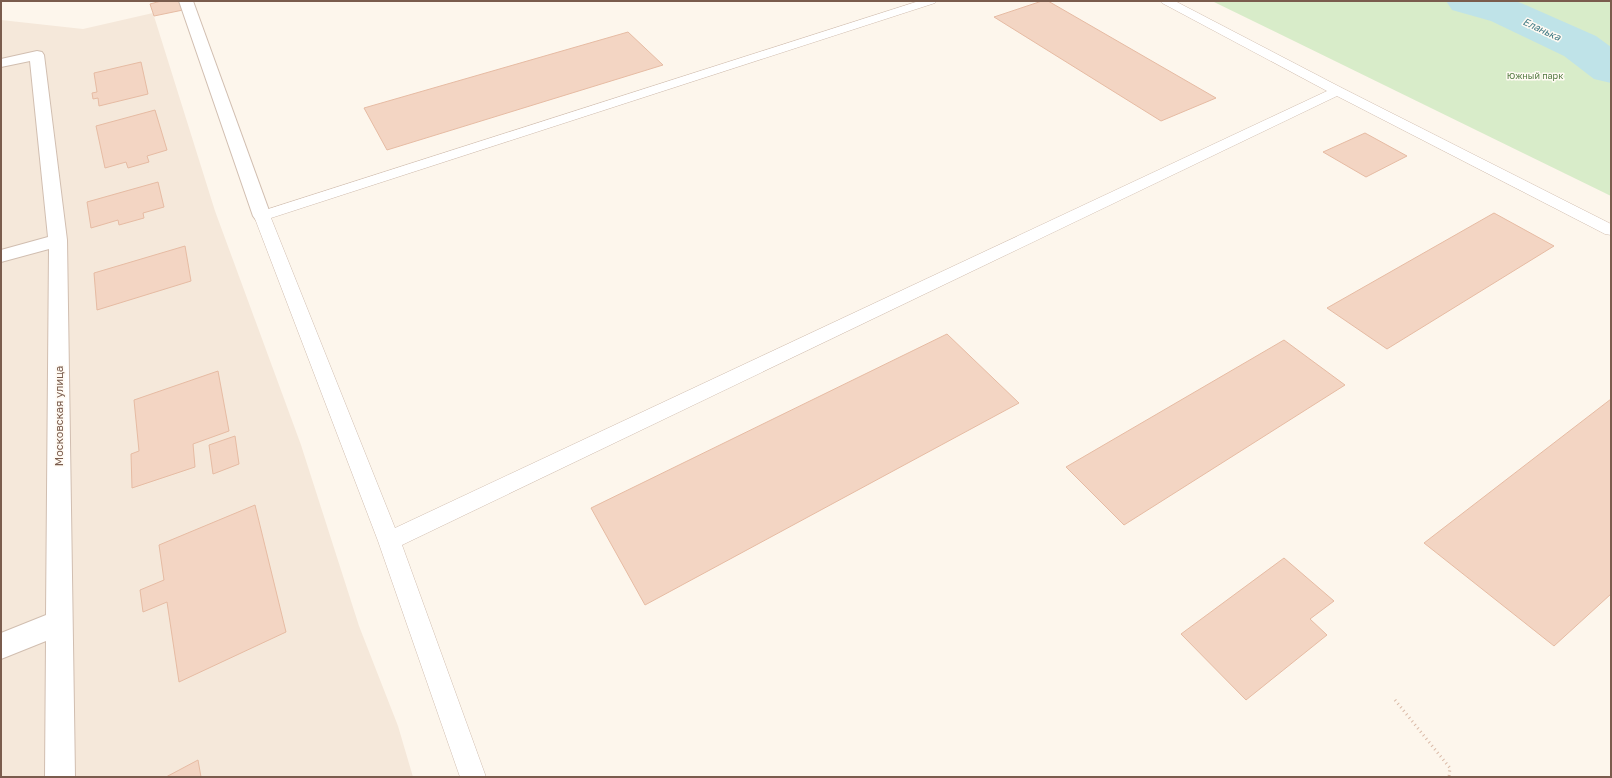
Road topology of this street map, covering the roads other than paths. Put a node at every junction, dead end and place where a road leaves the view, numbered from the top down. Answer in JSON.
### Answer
{"nodes":[{"id":1,"x":186,"y":1,"type":"edge"},
{"id":2,"x":931,"y":1,"type":"edge"},
{"id":3,"x":1166,"y":1,"type":"edge"},
{"id":4,"x":1,"y":64,"type":"edge"},
{"id":5,"x":1337,"y":91,"type":"junction"},
{"id":6,"x":262,"y":216,"type":"junction"},
{"id":7,"x":1611,"y":230,"type":"edge"},
{"id":8,"x":58,"y":240,"type":"junction"},
{"id":9,"x":1,"y":256,"type":"edge"},
{"id":10,"x":389,"y":541,"type":"junction"},
{"id":11,"x":60,"y":622,"type":"junction"},
{"id":12,"x":1,"y":646,"type":"edge"},
{"id":13,"x":60,"y":777,"type":"edge"},
{"id":14,"x":473,"y":777,"type":"edge"}],
"edges":[{"from":1,"to":6,"type":"street"},
{"from":2,"to":6,"type":"lane"},
{"from":3,"to":5,"type":"lane"},
{"from":4,"to":8,"type":"street","name":"Московская улица"},
{"from":5,"to":7,"type":"lane"},
{"from":5,"to":10,"type":"lane"},
{"from":6,"to":10,"type":"lane"},
{"from":8,"to":9,"type":"street"},
{"from":8,"to":11,"type":"street","name":"Московская улица"},
{"from":10,"to":14,"type":"lane"},
{"from":11,"to":12,"type":"street"},
{"from":11,"to":13,"type":"street","name":"Московская улица"}]}
